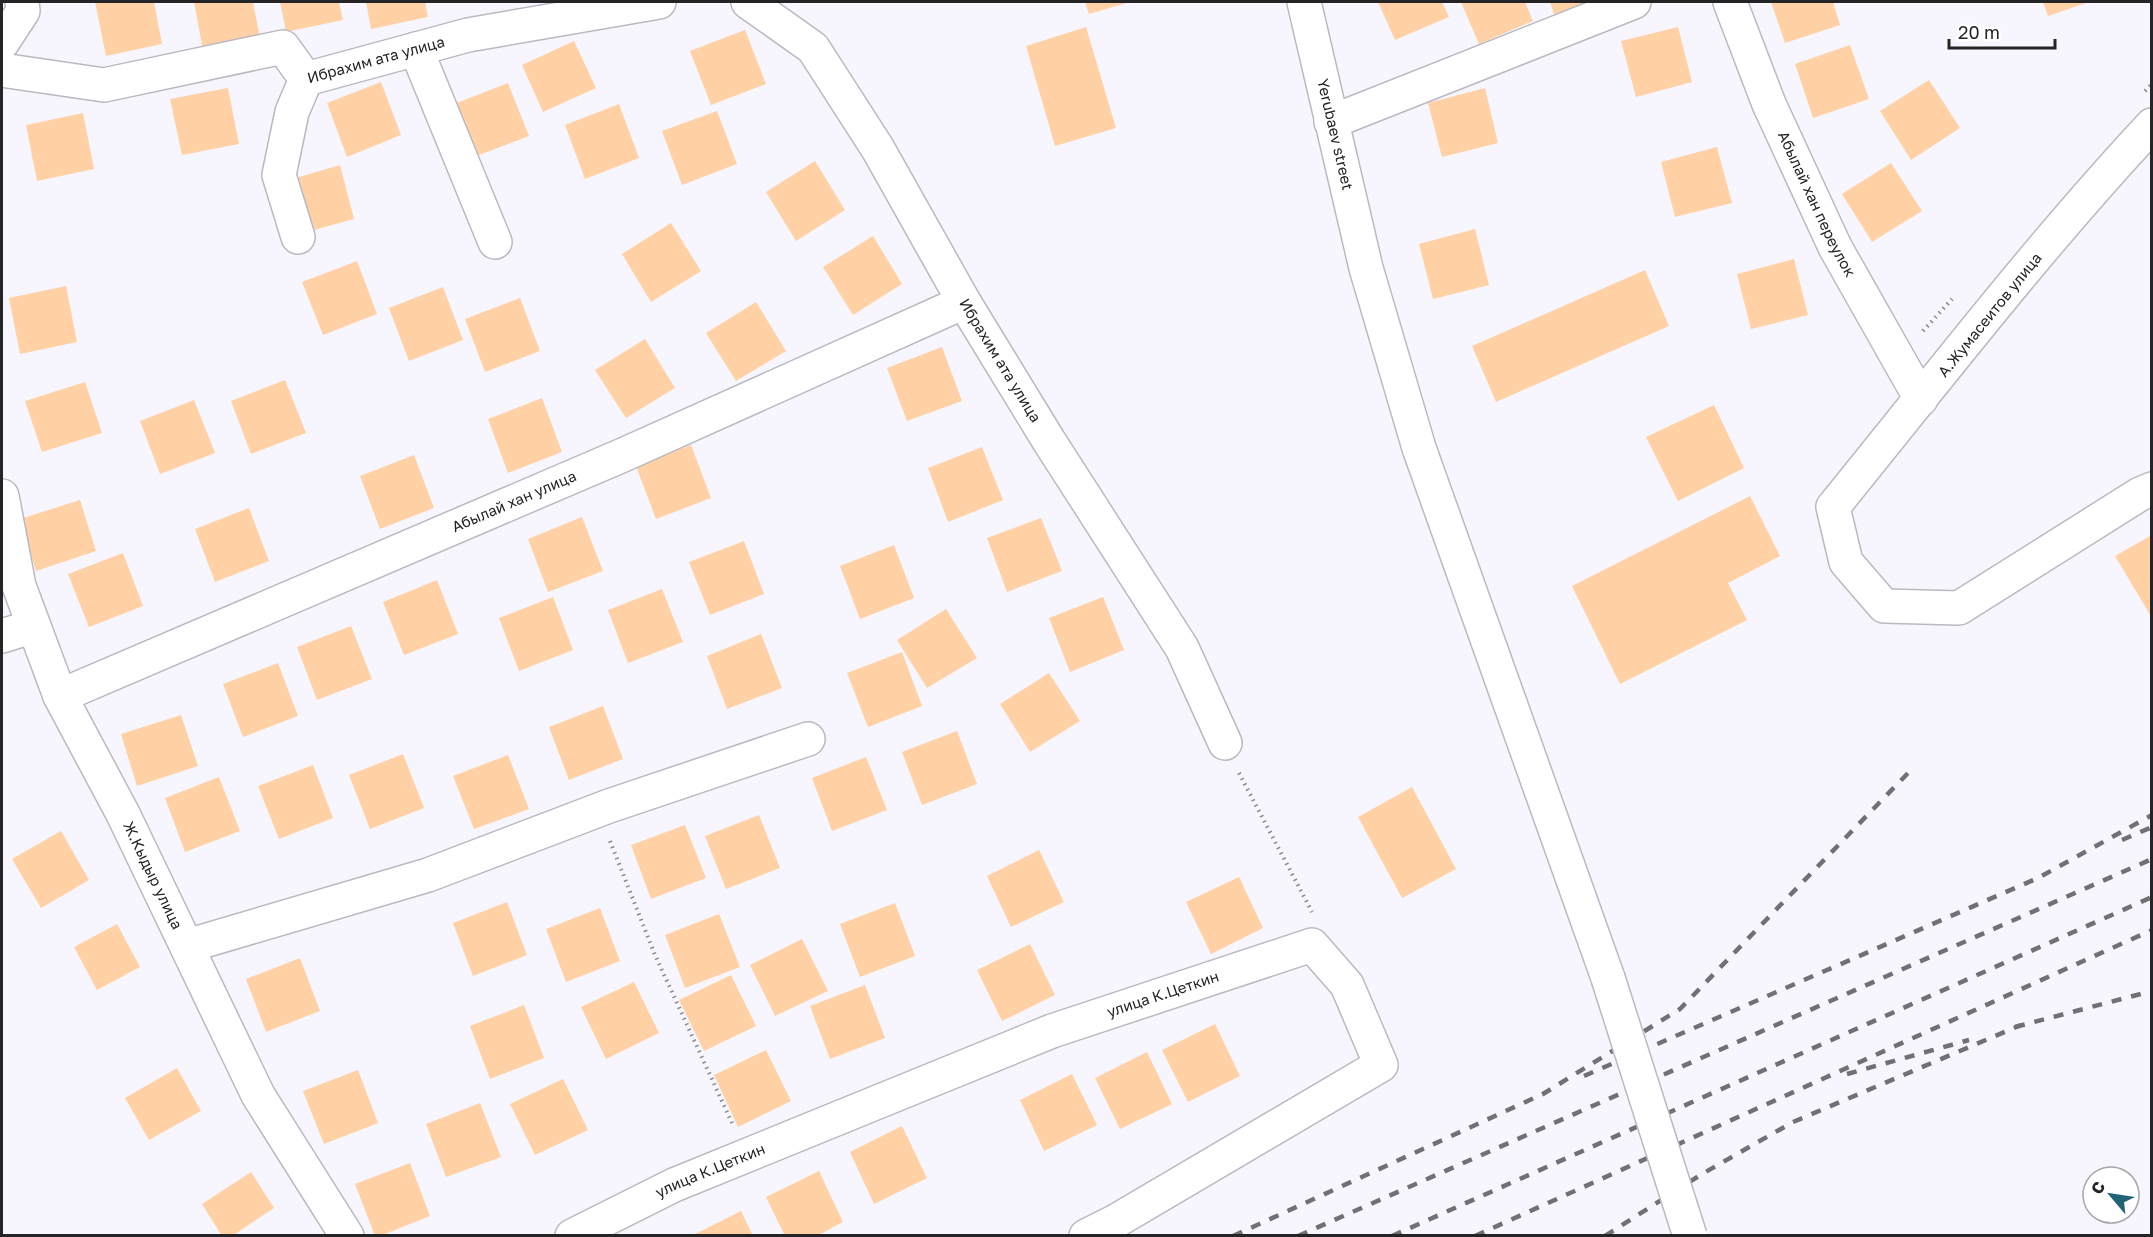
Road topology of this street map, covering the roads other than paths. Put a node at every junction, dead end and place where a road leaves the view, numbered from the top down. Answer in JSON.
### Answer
{"nodes":[{"id":1,"x":22,"y":2,"type":"edge"},
{"id":2,"x":659,"y":2,"type":"edge"},
{"id":3,"x":748,"y":2,"type":"edge"},
{"id":4,"x":1304,"y":2,"type":"edge"},
{"id":5,"x":1634,"y":2,"type":"edge"},
{"id":6,"x":1730,"y":2,"type":"edge"},
{"id":7,"x":2,"y":43,"type":"edge"},
{"id":8,"x":416,"y":49,"type":"junction"},
{"id":9,"x":2,"y":69,"type":"edge"},
{"id":10,"x":306,"y":79,"type":"junction"},
{"id":11,"x":1331,"y":122,"type":"junction"},
{"id":12,"x":2151,"y":125,"type":"edge"},
{"id":13,"x":298,"y":237,"type":"dead end"},
{"id":14,"x":495,"y":242,"type":"dead end"},
{"id":15,"x":963,"y":302,"type":"junction"},
{"id":16,"x":1921,"y":399,"type":"junction"},
{"id":17,"x":2151,"y":489,"type":"edge"},
{"id":18,"x":2,"y":496,"type":"edge"},
{"id":19,"x":34,"y":626,"type":"junction"},
{"id":20,"x":2,"y":636,"type":"edge"},
{"id":21,"x":60,"y":696,"type":"junction"},
{"id":22,"x":808,"y":739,"type":"dead end"},
{"id":23,"x":1225,"y":743,"type":"road end"},
{"id":24,"x":187,"y":946,"type":"junction"},
{"id":25,"x":346,"y":1236,"type":"edge"},
{"id":26,"x":572,"y":1236,"type":"edge"},
{"id":27,"x":1086,"y":1236,"type":"edge"},
{"id":28,"x":1690,"y":1236,"type":"edge"}],
"edges":[{"from":1,"to":7,"type":"street"},
{"from":2,"to":8,"type":"street","name":"Ибрахим ата улица"},
{"from":3,"to":15,"type":"street","name":"Ибрахим ата улица"},
{"from":4,"to":11,"type":"street","name":"Yerubaev street"},
{"from":5,"to":11,"type":"street"},
{"from":6,"to":16,"type":"street","name":"Абылай хан переулок"},
{"from":8,"to":10,"type":"street","name":"Ибрахим ата улица"},
{"from":8,"to":14,"type":"street"},
{"from":9,"to":10,"type":"street","name":"Ибрахим ата улица"},
{"from":10,"to":13,"type":"street"},
{"from":11,"to":28,"type":"street","name":"Yerubaev street","bridge":true},
{"from":12,"to":16,"type":"street","name":"А.Жумасеитов улица"},
{"from":15,"to":21,"type":"street","name":"Абылай хан улица"},
{"from":15,"to":23,"type":"street","name":"Ибрахим ата улица"},
{"from":16,"to":17,"type":"street","name":"А.Жумасеитов улица"},
{"from":18,"to":19,"type":"street","name":"Ж.Кыдыр улица"},
{"from":19,"to":20,"type":"street"},
{"from":19,"to":21,"type":"street","name":"Ж.Кыдыр улица"},
{"from":21,"to":24,"type":"street","name":"Ж.Кыдыр улица"},
{"from":22,"to":24,"type":"street"},
{"from":24,"to":25,"type":"street","name":"Ж.Кыдыр улица"},
{"from":26,"to":27,"type":"street","name":"улица К.Цеткин"}]}
